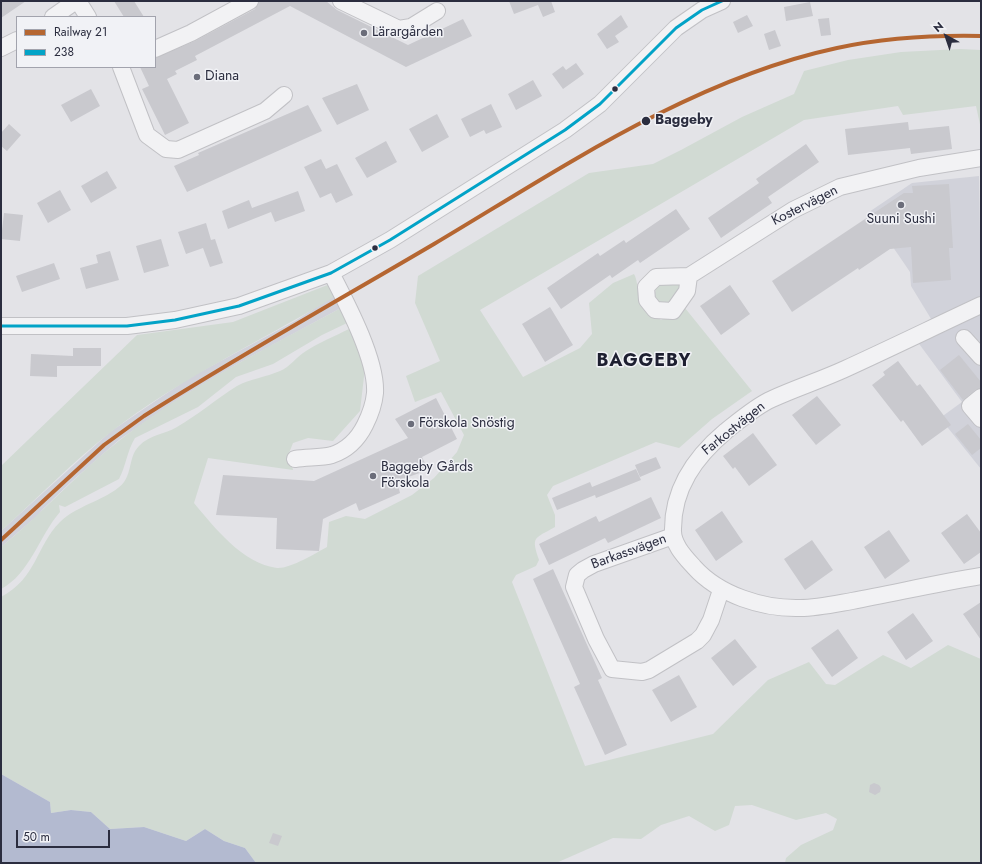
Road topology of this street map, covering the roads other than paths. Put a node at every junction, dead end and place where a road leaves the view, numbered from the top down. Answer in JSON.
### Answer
{"nodes":[{"id":1,"x":77,"y":1,"type":"edge"},
{"id":2,"x":250,"y":1,"type":"edge"},
{"id":3,"x":341,"y":1,"type":"edge"},
{"id":4,"x":722,"y":1,"type":"edge"},
{"id":5,"x":437,"y":11,"type":"dead end"},
{"id":6,"x":54,"y":16,"type":"edge"},
{"id":7,"x":87,"y":16,"type":"edge"},
{"id":8,"x":16,"y":40,"type":"edge"},
{"id":9,"x":1,"y":48,"type":"edge"},
{"id":10,"x":156,"y":49,"type":"edge"},
{"id":11,"x":121,"y":68,"type":"edge"},
{"id":12,"x":284,"y":95,"type":"dead end"},
{"id":13,"x":981,"y":158,"type":"edge"},
{"id":14,"x":331,"y":273,"type":"junction"},
{"id":15,"x":689,"y":276,"type":"dead end"},
{"id":16,"x":981,"y":305,"type":"edge"},
{"id":17,"x":1,"y":326,"type":"edge"},
{"id":18,"x":964,"y":338,"type":"dead end"},
{"id":19,"x":981,"y":357,"type":"edge"},
{"id":20,"x":981,"y":397,"type":"edge"},
{"id":21,"x":981,"y":419,"type":"edge"},
{"id":22,"x":295,"y":458,"type":"dead end"},
{"id":23,"x":673,"y":536,"type":"junction"},
{"id":24,"x":981,"y":576,"type":"edge"},
{"id":25,"x":721,"y":590,"type":"junction"}],
"edges":[{"from":1,"to":6,"type":"street"},
{"from":1,"to":7,"type":"street"},
{"from":2,"to":10,"type":"street"},
{"from":3,"to":5,"type":"street"},
{"from":4,"to":14,"type":"street"},
{"from":8,"to":9,"type":"street"},
{"from":11,"to":12,"type":"street"},
{"from":13,"to":15,"type":"street","name":"Kostervägen"},
{"from":14,"to":17,"type":"street"},
{"from":14,"to":22,"type":"street"},
{"from":16,"to":23,"type":"street","name":"Farkostvägen"},
{"from":18,"to":19,"type":"street"},
{"from":20,"to":21,"type":"street"},
{"from":23,"to":25,"type":"street"},
{"from":23,"to":25,"type":"street","name":"Barkassvägen"},
{"from":24,"to":25,"type":"street"}]}
